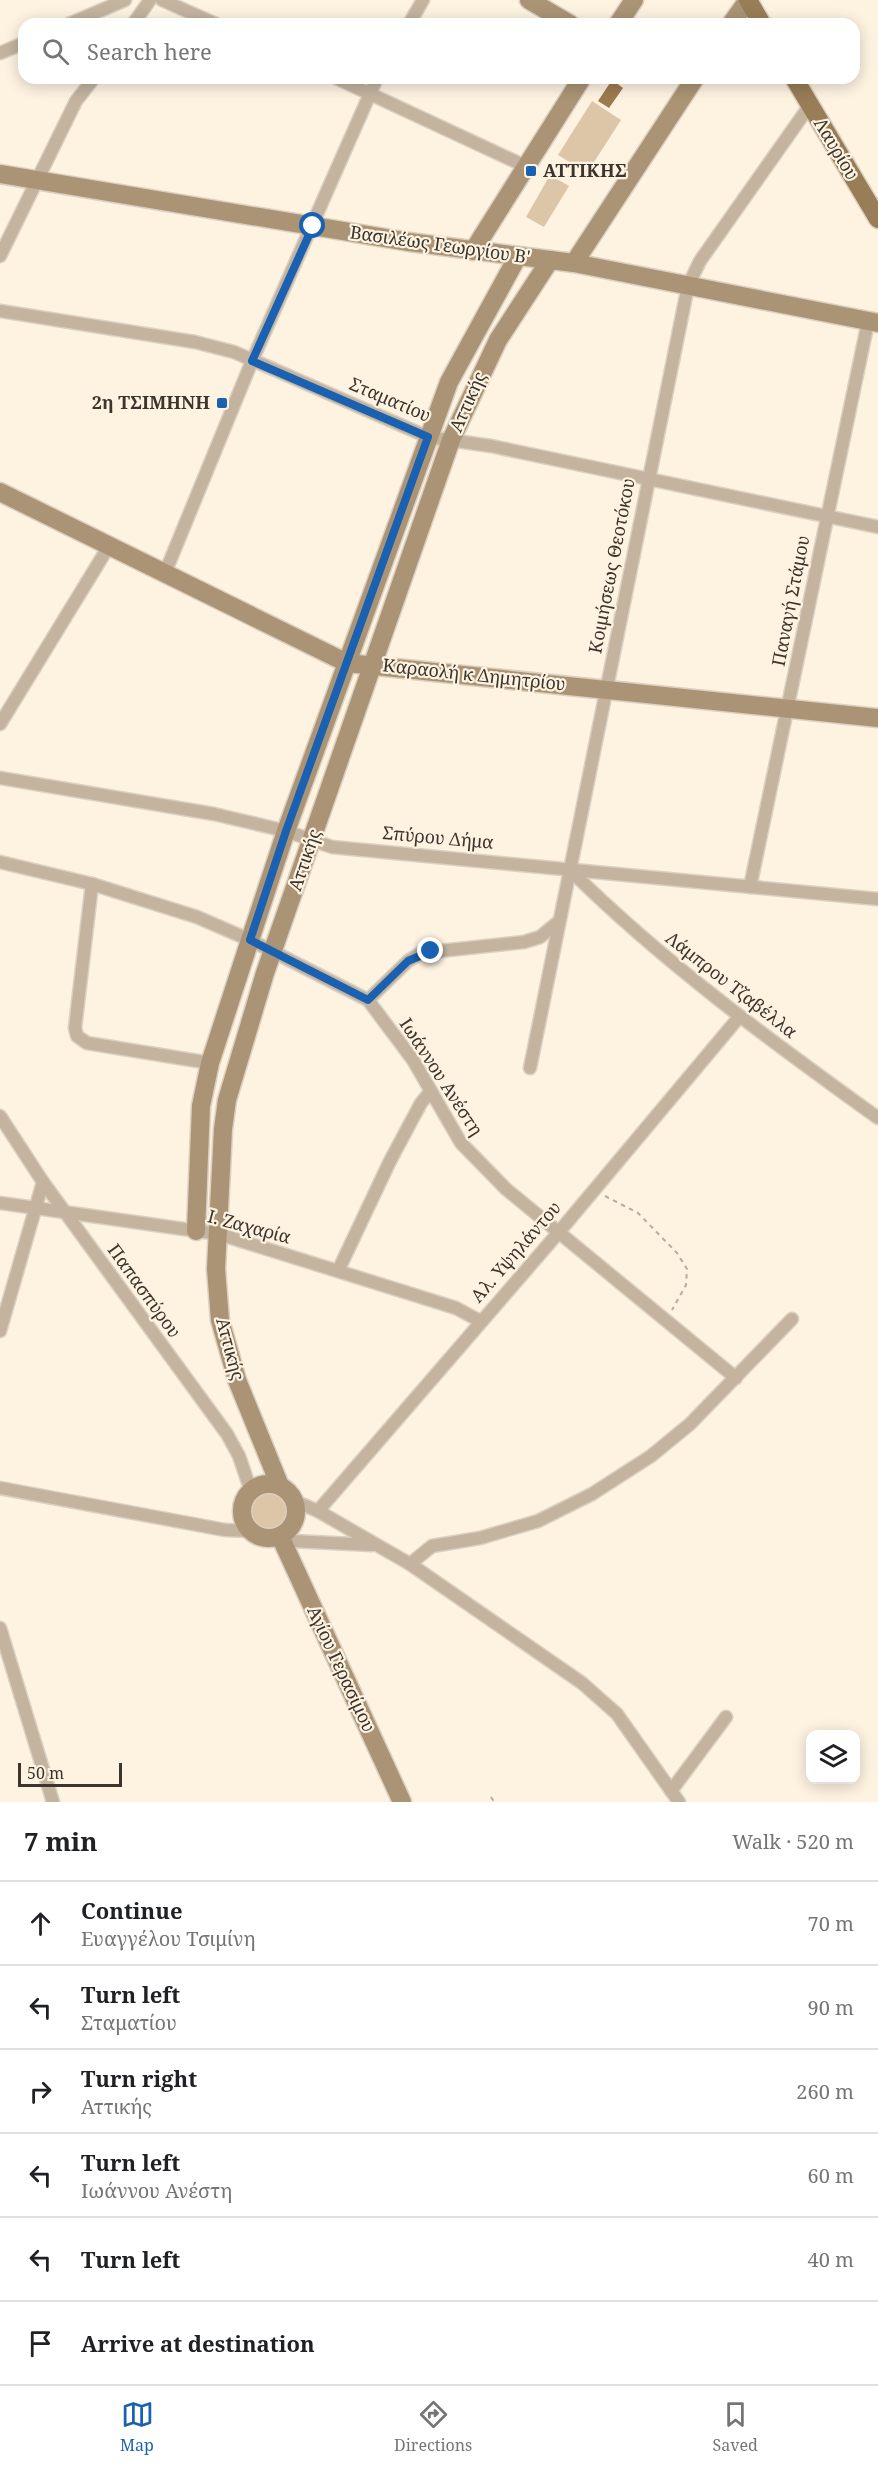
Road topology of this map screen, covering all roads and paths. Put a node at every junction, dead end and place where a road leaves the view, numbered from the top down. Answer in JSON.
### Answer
{"nodes":[{"id":1,"x":125,"y":0,"type":"edge"},
{"id":2,"x":150,"y":0,"type":"edge"},
{"id":3,"x":162,"y":0,"type":"edge"},
{"id":4,"x":423,"y":0,"type":"edge"},
{"id":5,"x":529,"y":0,"type":"edge"},
{"id":6,"x":634,"y":0,"type":"edge"},
{"id":7,"x":748,"y":0,"type":"edge"},
{"id":8,"x":83,"y":18,"type":"edge"},
{"id":9,"x":137,"y":18,"type":"edge"},
{"id":10,"x":202,"y":18,"type":"edge"},
{"id":11,"x":412,"y":18,"type":"edge"},
{"id":12,"x":560,"y":18,"type":"edge"},
{"id":13,"x":622,"y":18,"type":"edge"},
{"id":14,"x":736,"y":18,"type":"edge"},
{"id":15,"x":758,"y":18,"type":"edge"},
{"id":16,"x":18,"y":46,"type":"edge"},
{"id":17,"x":0,"y":53,"type":"edge"},
{"id":18,"x":89,"y":84,"type":"edge"},
{"id":19,"x":350,"y":84,"type":"edge"},
{"id":20,"x":373,"y":84,"type":"edge"},
{"id":21,"x":578,"y":84,"type":"edge"},
{"id":22,"x":691,"y":84,"type":"edge"},
{"id":23,"x":798,"y":84,"type":"edge"},
{"id":24,"x":368,"y":92,"type":"junction"},
{"id":25,"x":810,"y":105,"type":"junction"},
{"id":26,"x":525,"y":166,"type":"junction"},
{"id":27,"x":0,"y":174,"type":"edge"},
{"id":28,"x":35,"y":181,"type":"junction"},
{"id":29,"x":878,"y":219,"type":"edge"},
{"id":30,"x":313,"y":226,"type":"junction"},
{"id":31,"x":473,"y":251,"type":"junction"},
{"id":32,"x":518,"y":255,"type":"junction"},
{"id":33,"x":0,"y":256,"type":"edge"},
{"id":34,"x":550,"y":260,"type":"junction"},
{"id":35,"x":574,"y":263,"type":"junction"},
{"id":36,"x":688,"y":286,"type":"junction"},
{"id":37,"x":0,"y":311,"type":"edge"},
{"id":38,"x":873,"y":322,"type":"edge"},
{"id":39,"x":252,"y":361,"type":"junction"},
{"id":40,"x":428,"y":437,"type":"junction"},
{"id":41,"x":451,"y":440,"type":"junction"},
{"id":42,"x":647,"y":479,"type":"junction"},
{"id":43,"x":0,"y":492,"type":"edge"},
{"id":44,"x":826,"y":516,"type":"junction"},
{"id":45,"x":878,"y":527,"type":"edge"},
{"id":46,"x":109,"y":546,"type":"junction"},
{"id":47,"x":165,"y":573,"type":"junction"},
{"id":48,"x":347,"y":663,"type":"junction"},
{"id":49,"x":372,"y":664,"type":"junction"},
{"id":50,"x":607,"y":690,"type":"junction"},
{"id":51,"x":789,"y":708,"type":"junction"},
{"id":52,"x":878,"y":717,"type":"edge"},
{"id":53,"x":0,"y":724,"type":"edge"},
{"id":54,"x":0,"y":778,"type":"edge"},
{"id":55,"x":286,"y":831,"type":"junction"},
{"id":56,"x":312,"y":841,"type":"junction"},
{"id":57,"x":0,"y":862,"type":"edge"},
{"id":58,"x":570,"y":870,"type":"junction"},
{"id":59,"x":92,"y":884,"type":"junction"},
{"id":60,"x":750,"y":888,"type":"junction"},
{"id":61,"x":878,"y":899,"type":"edge"},
{"id":62,"x":558,"y":922,"type":"junction"},
{"id":63,"x":250,"y":940,"type":"junction"},
{"id":64,"x":273,"y":951,"type":"junction"},
{"id":65,"x":368,"y":1000,"type":"junction"},
{"id":66,"x":740,"y":1016,"type":"junction"},
{"id":67,"x":210,"y":1064,"type":"junction"},
{"id":68,"x":530,"y":1068,"type":"dead end"},
{"id":69,"x":431,"y":1091,"type":"junction"},
{"id":70,"x":0,"y":1116,"type":"edge"},
{"id":71,"x":878,"y":1118,"type":"edge"},
{"id":72,"x":43,"y":1182,"type":"junction"},
{"id":73,"x":591,"y":1194,"type":"junction"},
{"id":74,"x":0,"y":1203,"type":"edge"},
{"id":75,"x":36,"y":1206,"type":"junction"},
{"id":76,"x":63,"y":1210,"type":"junction"},
{"id":77,"x":196,"y":1231,"type":"junction"},
{"id":78,"x":559,"y":1232,"type":"junction"},
{"id":79,"x":219,"y":1234,"type":"junction"},
{"id":80,"x":338,"y":1272,"type":"junction"},
{"id":81,"x":667,"y":1320,"type":"junction"},
{"id":82,"x":792,"y":1320,"type":"dead end"},
{"id":83,"x":480,"y":1321,"type":"junction"},
{"id":84,"x":0,"y":1331,"type":"edge"},
{"id":85,"x":735,"y":1378,"type":"junction"},
{"id":86,"x":280,"y":1486,"type":"junction"},
{"id":87,"x":0,"y":1488,"type":"edge"},
{"id":88,"x":251,"y":1491,"type":"junction"},
{"id":89,"x":294,"y":1502,"type":"junction"},
{"id":90,"x":318,"y":1512,"type":"junction"},
{"id":91,"x":251,"y":1531,"type":"junction"},
{"id":92,"x":281,"y":1535,"type":"junction"},
{"id":93,"x":373,"y":1545,"type":"junction"},
{"id":94,"x":410,"y":1564,"type":"junction"},
{"id":95,"x":0,"y":1628,"type":"edge"},
{"id":96,"x":726,"y":1717,"type":"dead end"},
{"id":97,"x":671,"y":1791,"type":"junction"},
{"id":98,"x":491,"y":1797,"type":"dead end"},
{"id":99,"x":53,"y":1802,"type":"edge"},
{"id":100,"x":402,"y":1802,"type":"edge"},
{"id":101,"x":494,"y":1802,"type":"edge"},
{"id":102,"x":679,"y":1802,"type":"edge"}],
"edges":[{"from":1,"to":8,"type":"street"},
{"from":2,"to":9,"type":"street"},
{"from":3,"to":10,"type":"street"},
{"from":4,"to":11,"type":"street"},
{"from":5,"to":12,"type":"street"},
{"from":6,"to":13,"type":"street"},
{"from":7,"to":14,"type":"street"},
{"from":7,"to":15,"type":"main road"},
{"from":16,"to":17,"type":"street"},
{"from":18,"to":28,"type":"street"},
{"from":19,"to":24,"type":"street"},
{"from":20,"to":24,"type":"street"},
{"from":21,"to":26,"type":"street"},
{"from":22,"to":35,"type":"street"},
{"from":23,"to":25,"type":"main road","name":"Λαυρίου"},
{"from":24,"to":26,"type":"street"},
{"from":24,"to":30,"type":"street"},
{"from":25,"to":29,"type":"main road","name":"Λαυρίου"},
{"from":25,"to":36,"type":"street","name":"Κοιμήσεως Θεοτόκου"},
{"from":26,"to":31,"type":"street"},
{"from":27,"to":28,"type":"street","name":"Βασιλέως Γεωργίου Β'"},
{"from":28,"to":30,"type":"street","name":"Βασιλέως Γεωργίου Β'"},
{"from":28,"to":33,"type":"street"},
{"from":30,"to":31,"type":"street","name":"Βασιλέως Γεωργίου Β'"},
{"from":30,"to":39,"type":"street"},
{"from":31,"to":32,"type":"street","name":"Βασιλέως Γεωργίου Β'"},
{"from":32,"to":34,"type":"street","name":"Βασιλέως Γεωργίου Β'"},
{"from":32,"to":40,"type":"street","name":"Αττικής"},
{"from":34,"to":35,"type":"street","name":"Βασιλέως Γεωργίου Β'"},
{"from":34,"to":41,"type":"street","name":"Αττικής"},
{"from":35,"to":36,"type":"street","name":"Βασιλέως Γεωργίου Β'"},
{"from":36,"to":38,"type":"street","name":"Βασιλέως Γεωργίου Β'"},
{"from":36,"to":42,"type":"street","name":"Κοιμήσεως Θεοτόκου"},
{"from":37,"to":39,"type":"street","name":"Σταματίου"},
{"from":38,"to":44,"type":"street","name":"Παναγή Στάμου"},
{"from":39,"to":40,"type":"street","name":"Σταματίου"},
{"from":39,"to":47,"type":"street"},
{"from":40,"to":41,"type":"street","name":"Σταματίου"},
{"from":40,"to":48,"type":"street","name":"Αττικής"},
{"from":41,"to":42,"type":"street","name":"Σταματίου"},
{"from":41,"to":49,"type":"street","name":"Αττικής"},
{"from":42,"to":44,"type":"street","name":"Σταματίου"},
{"from":42,"to":50,"type":"street","name":"Κοιμήσεως Θεοτόκου"},
{"from":43,"to":46,"type":"street","name":"Καραολή κ Δημητρίου"},
{"from":44,"to":45,"type":"street","name":"Σταματίου"},
{"from":44,"to":51,"type":"street","name":"Παναγή Στάμου"},
{"from":46,"to":47,"type":"street","name":"Καραολή κ Δημητρίου"},
{"from":46,"to":53,"type":"street"},
{"from":47,"to":48,"type":"street","name":"Καραολή κ Δημητρίου"},
{"from":48,"to":49,"type":"street","name":"Καραολή κ Δημητρίου"},
{"from":48,"to":55,"type":"street","name":"Αττικής"},
{"from":49,"to":50,"type":"street","name":"Καραολή κ Δημητρίου"},
{"from":49,"to":56,"type":"street","name":"Αττικής"},
{"from":50,"to":51,"type":"street","name":"Καραολή κ Δημητρίου"},
{"from":50,"to":58,"type":"street","name":"Κοιμήσεως Θεοτόκου"},
{"from":51,"to":52,"type":"street","name":"Καραολή κ Δημητρίου"},
{"from":51,"to":60,"type":"street","name":"Παναγή Στάμου"},
{"from":54,"to":55,"type":"street","name":"Σπύρου Δήμα"},
{"from":55,"to":56,"type":"street","name":"Σπύρου Δήμα"},
{"from":55,"to":63,"type":"street","name":"Αττικής"},
{"from":56,"to":58,"type":"street","name":"Σπύρου Δήμα"},
{"from":56,"to":64,"type":"street","name":"Αττικής"},
{"from":57,"to":59,"type":"street","name":"Ιωάννου Ανέστη"},
{"from":58,"to":60,"type":"street","name":"Σπύρου Δήμα"},
{"from":58,"to":62,"type":"street","name":"Κοιμήσεως Θεοτόκου"},
{"from":58,"to":66,"type":"street","name":"Λάμπρου Τζαβέλλα"},
{"from":59,"to":63,"type":"street","name":"Ιωάννου Ανέστη"},
{"from":59,"to":67,"type":"street"},
{"from":60,"to":61,"type":"street","name":"Σπύρου Δήμα"},
{"from":62,"to":65,"type":"street"},
{"from":62,"to":68,"type":"street","name":"Κοιμήσεως Θεοτόκου"},
{"from":63,"to":64,"type":"street","name":"Ιωάννου Ανέστη"},
{"from":63,"to":67,"type":"street","name":"Αττικής"},
{"from":64,"to":65,"type":"street","name":"Ιωάννου Ανέστη"},
{"from":64,"to":79,"type":"street","name":"Αττικής"},
{"from":65,"to":69,"type":"street","name":"Ιωάννου Ανέστη"},
{"from":66,"to":71,"type":"street","name":"Λάμπρου Τζαβέλλα"},
{"from":66,"to":73,"type":"street","name":"Αλ. Υψηλάντου"},
{"from":67,"to":77,"type":"street","name":"Αττικής"},
{"from":69,"to":78,"type":"street","name":"Ιωάννου Ανέστη"},
{"from":69,"to":80,"type":"street"},
{"from":70,"to":72,"type":"street","name":"Παπασπύρου"},
{"from":72,"to":75,"type":"street"},
{"from":72,"to":76,"type":"street","name":"Παπασπύρου"},
{"from":73,"to":78,"type":"street","name":"Αλ. Υψηλάντου"},
{"from":73,"to":81,"type":"path"},
{"from":74,"to":75,"type":"street","name":"Ι. Ζαχαρία"},
{"from":75,"to":76,"type":"street","name":"Ι. Ζαχαρία"},
{"from":75,"to":84,"type":"street"},
{"from":76,"to":77,"type":"street","name":"Ι. Ζαχαρία"},
{"from":76,"to":88,"type":"street","name":"Παπασπύρου"},
{"from":77,"to":79,"type":"street","name":"Ι. Ζαχαρία"},
{"from":78,"to":81,"type":"street","name":"Ιωάννου Ανέστη"},
{"from":78,"to":83,"type":"street","name":"Αλ. Υψηλάντου"},
{"from":79,"to":80,"type":"street","name":"Ι. Ζαχαρία"},
{"from":79,"to":86,"type":"street","name":"Αττικής"},
{"from":80,"to":83,"type":"street","name":"Ι. Ζαχαρία"},
{"from":81,"to":85,"type":"street","name":"Ιωάννου Ανέστη"},
{"from":82,"to":85,"type":"street"},
{"from":83,"to":90,"type":"street","name":"Αλ. Υψηλάντου"},
{"from":85,"to":94,"type":"street"},
{"from":86,"to":88,"type":"street"},
{"from":86,"to":89,"type":"street"},
{"from":87,"to":91,"type":"street"},
{"from":88,"to":91,"type":"street"},
{"from":89,"to":90,"type":"street"},
{"from":89,"to":92,"type":"street"},
{"from":90,"to":93,"type":"street"},
{"from":91,"to":92,"type":"street"},
{"from":92,"to":93,"type":"street"},
{"from":92,"to":100,"type":"street","name":"Αγίου Γερασίμου"},
{"from":93,"to":94,"type":"street"},
{"from":94,"to":97,"type":"street"},
{"from":95,"to":99,"type":"street"},
{"from":96,"to":97,"type":"street"},
{"from":97,"to":102,"type":"street"},
{"from":98,"to":101,"type":"path"}]}
